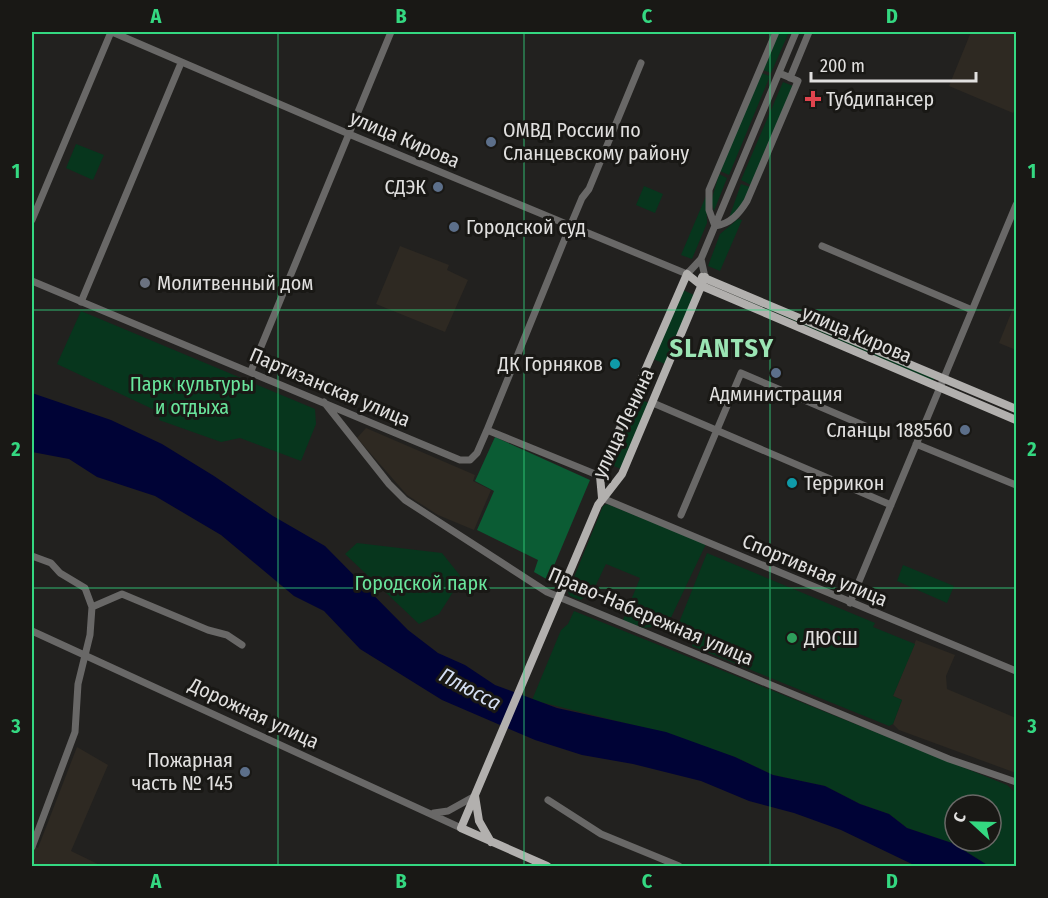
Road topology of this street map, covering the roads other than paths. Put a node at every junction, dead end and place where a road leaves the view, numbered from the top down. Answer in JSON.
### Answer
{"nodes":[{"id":1,"x":112,"y":32,"type":"edge"},
{"id":2,"x":391,"y":32,"type":"edge"},
{"id":3,"x":776,"y":32,"type":"edge"},
{"id":4,"x":796,"y":32,"type":"edge"},
{"id":5,"x":809,"y":32,"type":"edge"},
{"id":6,"x":181,"y":63,"type":"junction"},
{"id":7,"x":641,"y":63,"type":"dead end"},
{"id":8,"x":779,"y":73,"type":"junction"},
{"id":9,"x":790,"y":78,"type":"junction"},
{"id":10,"x":348,"y":134,"type":"junction"},
{"id":11,"x":1017,"y":205,"type":"edge"},
{"id":12,"x":32,"y":220,"type":"edge"},
{"id":13,"x":570,"y":226,"type":"junction"},
{"id":14,"x":715,"y":226,"type":"junction"},
{"id":15,"x":822,"y":246,"type":"dead end"},
{"id":16,"x":701,"y":259,"type":"junction"},
{"id":17,"x":687,"y":274,"type":"junction"},
{"id":18,"x":32,"y":281,"type":"edge"},
{"id":19,"x":704,"y":282,"type":"junction"},
{"id":20,"x":81,"y":302,"type":"junction"},
{"id":21,"x":972,"y":310,"type":"junction"},
{"id":22,"x":251,"y":371,"type":"junction"},
{"id":23,"x":944,"y":378,"type":"junction"},
{"id":24,"x":940,"y":387,"type":"junction"},
{"id":25,"x":324,"y":402,"type":"junction"},
{"id":26,"x":653,"y":403,"type":"junction"},
{"id":27,"x":1017,"y":409,"type":"edge"},
{"id":28,"x":1017,"y":420,"type":"edge"},
{"id":29,"x":487,"y":430,"type":"junction"},
{"id":30,"x":717,"y":430,"type":"junction"},
{"id":31,"x":884,"y":434,"type":"dead end"},
{"id":32,"x":916,"y":444,"type":"junction"},
{"id":33,"x":600,"y":476,"type":"junction"},
{"id":34,"x":618,"y":483,"type":"junction"},
{"id":35,"x":1017,"y":485,"type":"edge"},
{"id":36,"x":602,"y":498,"type":"junction"},
{"id":37,"x":891,"y":505,"type":"junction"},
{"id":38,"x":681,"y":515,"type":"dead end"},
{"id":39,"x":32,"y":556,"type":"edge"},
{"id":40,"x":560,"y":598,"type":"junction"},
{"id":41,"x":850,"y":603,"type":"junction"},
{"id":42,"x":92,"y":607,"type":"junction"},
{"id":43,"x":32,"y":631,"type":"edge"},
{"id":44,"x":242,"y":645,"type":"dead end"},
{"id":45,"x":84,"y":654,"type":"junction"},
{"id":46,"x":1017,"y":671,"type":"edge"},
{"id":47,"x":1017,"y":782,"type":"edge"},
{"id":48,"x":474,"y":796,"type":"junction"},
{"id":49,"x":548,"y":800,"type":"dead end"},
{"id":50,"x":431,"y":813,"type":"junction"},
{"id":51,"x":461,"y":828,"type":"junction"},
{"id":52,"x":491,"y":842,"type":"junction"},
{"id":53,"x":32,"y":847,"type":"edge"},
{"id":54,"x":547,"y":867,"type":"edge"},
{"id":55,"x":679,"y":867,"type":"edge"}],
"edges":[{"from":1,"to":6,"type":"street","name":"улица Кирова"},
{"from":1,"to":12,"type":"street"},
{"from":2,"to":10,"type":"street"},
{"from":3,"to":14,"type":"street"},
{"from":4,"to":8,"type":"street","name":"улица Ленина"},
{"from":5,"to":9,"type":"street"},
{"from":6,"to":10,"type":"street","name":"улица Кирова"},
{"from":6,"to":20,"type":"street"},
{"from":7,"to":13,"type":"street","name":"Партизанская улица"},
{"from":8,"to":9,"type":"street"},
{"from":8,"to":14,"type":"street","name":"улица Ленина"},
{"from":9,"to":14,"type":"street"},
{"from":10,"to":13,"type":"street","name":"улица Кирова"},
{"from":10,"to":22,"type":"street"},
{"from":11,"to":21,"type":"street"},
{"from":13,"to":17,"type":"street","name":"улица Кирова"},
{"from":13,"to":29,"type":"street","name":"Партизанская улица"},
{"from":14,"to":16,"type":"street","name":"улица Ленина"},
{"from":15,"to":21,"type":"street"},
{"from":16,"to":17,"type":"street","name":"улица Ленина"},
{"from":16,"to":19,"type":"street"},
{"from":17,"to":19,"type":"main road","name":"улица Кирова"},
{"from":17,"to":33,"type":"main road","name":"улица Ленина"},
{"from":18,"to":20,"type":"street","name":"Партизанская улица"},
{"from":19,"to":23,"type":"main road","name":"улица Кирова"},
{"from":19,"to":24,"type":"main road","name":"улица Кирова"},
{"from":19,"to":26,"type":"main road","name":"улица Ленина"},
{"from":20,"to":22,"type":"street","name":"Партизанская улица"},
{"from":21,"to":23,"type":"street"},
{"from":22,"to":25,"type":"street","name":"Партизанская улица"},
{"from":23,"to":24,"type":"street"},
{"from":23,"to":27,"type":"main road","name":"улица Кирова"},
{"from":24,"to":28,"type":"main road","name":"улица Кирова"},
{"from":24,"to":32,"type":"street"},
{"from":25,"to":29,"type":"street","name":"Партизанская улица"},
{"from":25,"to":40,"type":"street","name":"Право-Набережная улица"},
{"from":26,"to":30,"type":"street"},
{"from":26,"to":34,"type":"main road","name":"улица Ленина"},
{"from":29,"to":33,"type":"street"},
{"from":30,"to":31,"type":"street"},
{"from":30,"to":37,"type":"street"},
{"from":30,"to":38,"type":"street"},
{"from":32,"to":35,"type":"street"},
{"from":32,"to":37,"type":"street"},
{"from":33,"to":34,"type":"main road"},
{"from":33,"to":36,"type":"main road","name":"улица Ленина"},
{"from":34,"to":36,"type":"main road","name":"улица Ленина"},
{"from":36,"to":40,"type":"main road","name":"улица Ленина"},
{"from":36,"to":41,"type":"street","name":"Спортивная улица"},
{"from":37,"to":41,"type":"street"},
{"from":39,"to":42,"type":"street"},
{"from":40,"to":47,"type":"street","name":"Право-Набережная улица"},
{"from":40,"to":48,"type":"main road","name":"улица Ленина"},
{"from":41,"to":46,"type":"street","name":"Спортивная улица"},
{"from":42,"to":44,"type":"street"},
{"from":42,"to":45,"type":"street"},
{"from":43,"to":45,"type":"street","name":"Дорожная улица"},
{"from":45,"to":50,"type":"street","name":"Дорожная улица"},
{"from":45,"to":53,"type":"street"},
{"from":48,"to":50,"type":"street"},
{"from":48,"to":51,"type":"main road"},
{"from":48,"to":52,"type":"main road"},
{"from":49,"to":55,"type":"street"},
{"from":50,"to":51,"type":"street","name":"Дорожная улица"},
{"from":51,"to":52,"type":"main road"},
{"from":52,"to":54,"type":"main road"}]}
